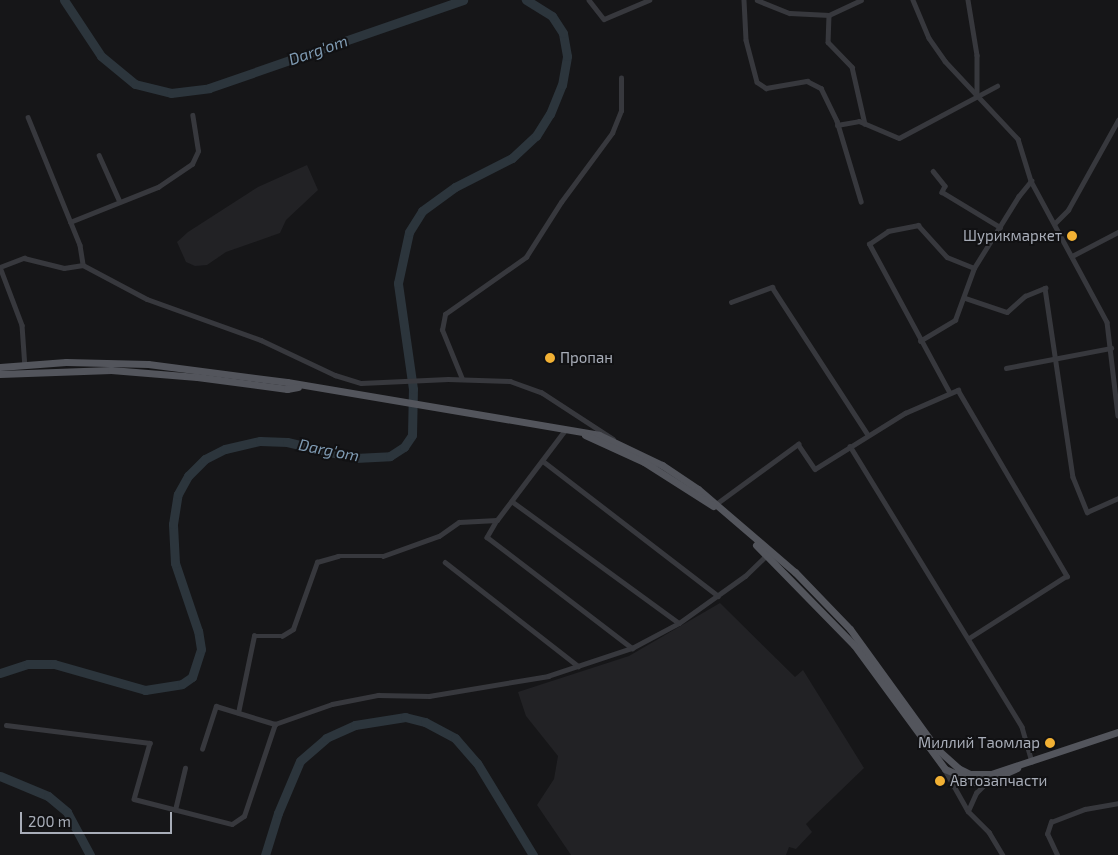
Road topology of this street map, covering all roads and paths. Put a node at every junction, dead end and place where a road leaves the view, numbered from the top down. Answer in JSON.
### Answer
{"nodes":[{"id":1,"x":589,"y":0,"type":"edge"},
{"id":2,"x":649,"y":0,"type":"edge"},
{"id":3,"x":744,"y":0,"type":"edge"},
{"id":4,"x":757,"y":0,"type":"edge"},
{"id":5,"x":861,"y":0,"type":"edge"},
{"id":6,"x":913,"y":0,"type":"edge"},
{"id":7,"x":968,"y":0,"type":"edge"},
{"id":8,"x":767,"y":1,"type":"edge"},
{"id":9,"x":829,"y":15,"type":"junction"},
{"id":10,"x":621,"y":78,"type":"dead end"},
{"id":11,"x":997,"y":86,"type":"dead end"},
{"id":12,"x":978,"y":94,"type":"junction"},
{"id":13,"x":192,"y":115,"type":"dead end"},
{"id":14,"x":28,"y":117,"type":"dead end"},
{"id":15,"x":1118,"y":120,"type":"edge"},
{"id":16,"x":865,"y":124,"type":"junction"},
{"id":17,"x":837,"y":125,"type":"junction"},
{"id":18,"x":99,"y":155,"type":"dead end"},
{"id":19,"x":933,"y":171,"type":"dead end"},
{"id":20,"x":1031,"y":181,"type":"junction"},
{"id":21,"x":861,"y":201,"type":"dead end"},
{"id":22,"x":120,"y":202,"type":"junction"},
{"id":23,"x":70,"y":222,"type":"junction"},
{"id":24,"x":1054,"y":224,"type":"junction"},
{"id":25,"x":1000,"y":227,"type":"junction"},
{"id":26,"x":1118,"y":232,"type":"edge"},
{"id":27,"x":1072,"y":256,"type":"junction"},
{"id":28,"x":83,"y":265,"type":"junction"},
{"id":29,"x":0,"y":267,"type":"edge"},
{"id":30,"x":974,"y":268,"type":"junction"},
{"id":31,"x":965,"y":298,"type":"junction"},
{"id":32,"x":731,"y":302,"type":"dead end"},
{"id":33,"x":920,"y":341,"type":"junction"},
{"id":34,"x":1111,"y":348,"type":"junction"},
{"id":35,"x":1056,"y":358,"type":"junction"},
{"id":36,"x":25,"y":364,"type":"junction"},
{"id":37,"x":0,"y":367,"type":"edge"},
{"id":38,"x":1006,"y":368,"type":"dead end"},
{"id":39,"x":0,"y":374,"type":"edge"},
{"id":40,"x":462,"y":380,"type":"junction"},
{"id":41,"x":300,"y":387,"type":"junction"},
{"id":42,"x":949,"y":392,"type":"junction"},
{"id":43,"x":1117,"y":405,"type":"edge"},
{"id":44,"x":1118,"y":415,"type":"edge"},
{"id":45,"x":565,"y":430,"type":"junction"},
{"id":46,"x":585,"y":434,"type":"junction"},
{"id":47,"x":868,"y":435,"type":"junction"},
{"id":48,"x":623,"y":445,"type":"junction"},
{"id":49,"x":850,"y":446,"type":"junction"},
{"id":50,"x":543,"y":461,"type":"junction"},
{"id":51,"x":1118,"y":498,"type":"edge"},
{"id":52,"x":513,"y":502,"type":"junction"},
{"id":53,"x":716,"y":504,"type":"junction"},
{"id":54,"x":497,"y":520,"type":"junction"},
{"id":55,"x":767,"y":555,"type":"junction"},
{"id":56,"x":445,"y":562,"type":"dead end"},
{"id":57,"x":718,"y":596,"type":"junction"},
{"id":58,"x":679,"y":623,"type":"junction"},
{"id":59,"x":970,"y":638,"type":"junction"},
{"id":60,"x":857,"y":643,"type":"junction"},
{"id":61,"x":632,"y":648,"type":"junction"},
{"id":62,"x":578,"y":666,"type":"junction"},
{"id":63,"x":238,"y":713,"type":"junction"},
{"id":64,"x":6,"y":724,"type":"dead end"},
{"id":65,"x":275,"y":724,"type":"junction"},
{"id":66,"x":1118,"y":732,"type":"edge"},
{"id":67,"x":202,"y":749,"type":"dead end"},
{"id":68,"x":1032,"y":762,"type":"junction"},
{"id":69,"x":1019,"y":767,"type":"junction"},
{"id":70,"x":185,"y":768,"type":"dead end"},
{"id":71,"x":944,"y":768,"type":"junction"},
{"id":72,"x":988,"y":781,"type":"junction"},
{"id":73,"x":1118,"y":803,"type":"edge"},
{"id":74,"x":175,"y":810,"type":"junction"},
{"id":75,"x":968,"y":812,"type":"junction"},
{"id":76,"x":1003,"y":855,"type":"edge"},
{"id":77,"x":1057,"y":855,"type":"edge"}],
"edges":[{"from":1,"to":2,"type":"street"},
{"from":3,"to":17,"type":"street"},
{"from":4,"to":8,"type":"street"},
{"from":5,"to":9,"type":"street"},
{"from":6,"to":12,"type":"street"},
{"from":7,"to":12,"type":"street"},
{"from":8,"to":9,"type":"street"},
{"from":9,"to":16,"type":"street"},
{"from":10,"to":40,"type":"street"},
{"from":11,"to":12,"type":"street"},
{"from":12,"to":16,"type":"street"},
{"from":12,"to":20,"type":"street"},
{"from":13,"to":22,"type":"street"},
{"from":14,"to":23,"type":"street"},
{"from":15,"to":24,"type":"street"},
{"from":16,"to":17,"type":"street"},
{"from":17,"to":21,"type":"street"},
{"from":18,"to":22,"type":"street"},
{"from":19,"to":25,"type":"street"},
{"from":20,"to":24,"type":"street"},
{"from":20,"to":25,"type":"street"},
{"from":22,"to":23,"type":"street"},
{"from":23,"to":28,"type":"street"},
{"from":24,"to":27,"type":"street"},
{"from":25,"to":30,"type":"street"},
{"from":26,"to":27,"type":"street"},
{"from":27,"to":34,"type":"street"},
{"from":28,"to":29,"type":"street"},
{"from":28,"to":40,"type":"street"},
{"from":29,"to":36,"type":"street"},
{"from":30,"to":31,"type":"street"},
{"from":30,"to":33,"type":"street"},
{"from":31,"to":33,"type":"street"},
{"from":31,"to":35,"type":"street"},
{"from":32,"to":47,"type":"street"},
{"from":33,"to":42,"type":"street"},
{"from":34,"to":35,"type":"street"},
{"from":34,"to":43,"type":"street"},
{"from":35,"to":38,"type":"street"},
{"from":35,"to":51,"type":"street"},
{"from":36,"to":37,"type":"main road"},
{"from":36,"to":41,"type":"main road"},
{"from":39,"to":41,"type":"main road"},
{"from":40,"to":48,"type":"street"},
{"from":41,"to":45,"type":"main road"},
{"from":42,"to":47,"type":"street"},
{"from":42,"to":59,"type":"street"},
{"from":43,"to":44,"type":"street"},
{"from":45,"to":46,"type":"main road"},
{"from":45,"to":50,"type":"street"},
{"from":46,"to":48,"type":"main road"},
{"from":46,"to":55,"type":"main road"},
{"from":47,"to":49,"type":"street"},
{"from":48,"to":53,"type":"main road"},
{"from":49,"to":53,"type":"street"},
{"from":49,"to":59,"type":"street"},
{"from":50,"to":52,"type":"street"},
{"from":50,"to":57,"type":"street"},
{"from":52,"to":54,"type":"street"},
{"from":52,"to":58,"type":"street"},
{"from":53,"to":60,"type":"main road"},
{"from":54,"to":61,"type":"street"},
{"from":54,"to":63,"type":"street"},
{"from":55,"to":57,"type":"street"},
{"from":55,"to":60,"type":"main road"},
{"from":56,"to":62,"type":"street"},
{"from":57,"to":58,"type":"street"},
{"from":58,"to":61,"type":"street"},
{"from":59,"to":68,"type":"street"},
{"from":60,"to":69,"type":"main road"},
{"from":60,"to":71,"type":"main road"},
{"from":61,"to":62,"type":"street"},
{"from":62,"to":65,"type":"street"},
{"from":63,"to":65,"type":"street"},
{"from":63,"to":67,"type":"street"},
{"from":64,"to":74,"type":"street"},
{"from":65,"to":74,"type":"street"},
{"from":66,"to":68,"type":"main road"},
{"from":68,"to":69,"type":"main road"},
{"from":69,"to":72,"type":"main road"},
{"from":70,"to":74,"type":"street"},
{"from":71,"to":72,"type":"main road"},
{"from":71,"to":75,"type":"street"},
{"from":72,"to":75,"type":"street"},
{"from":73,"to":77,"type":"street"},
{"from":75,"to":76,"type":"street"}]}
